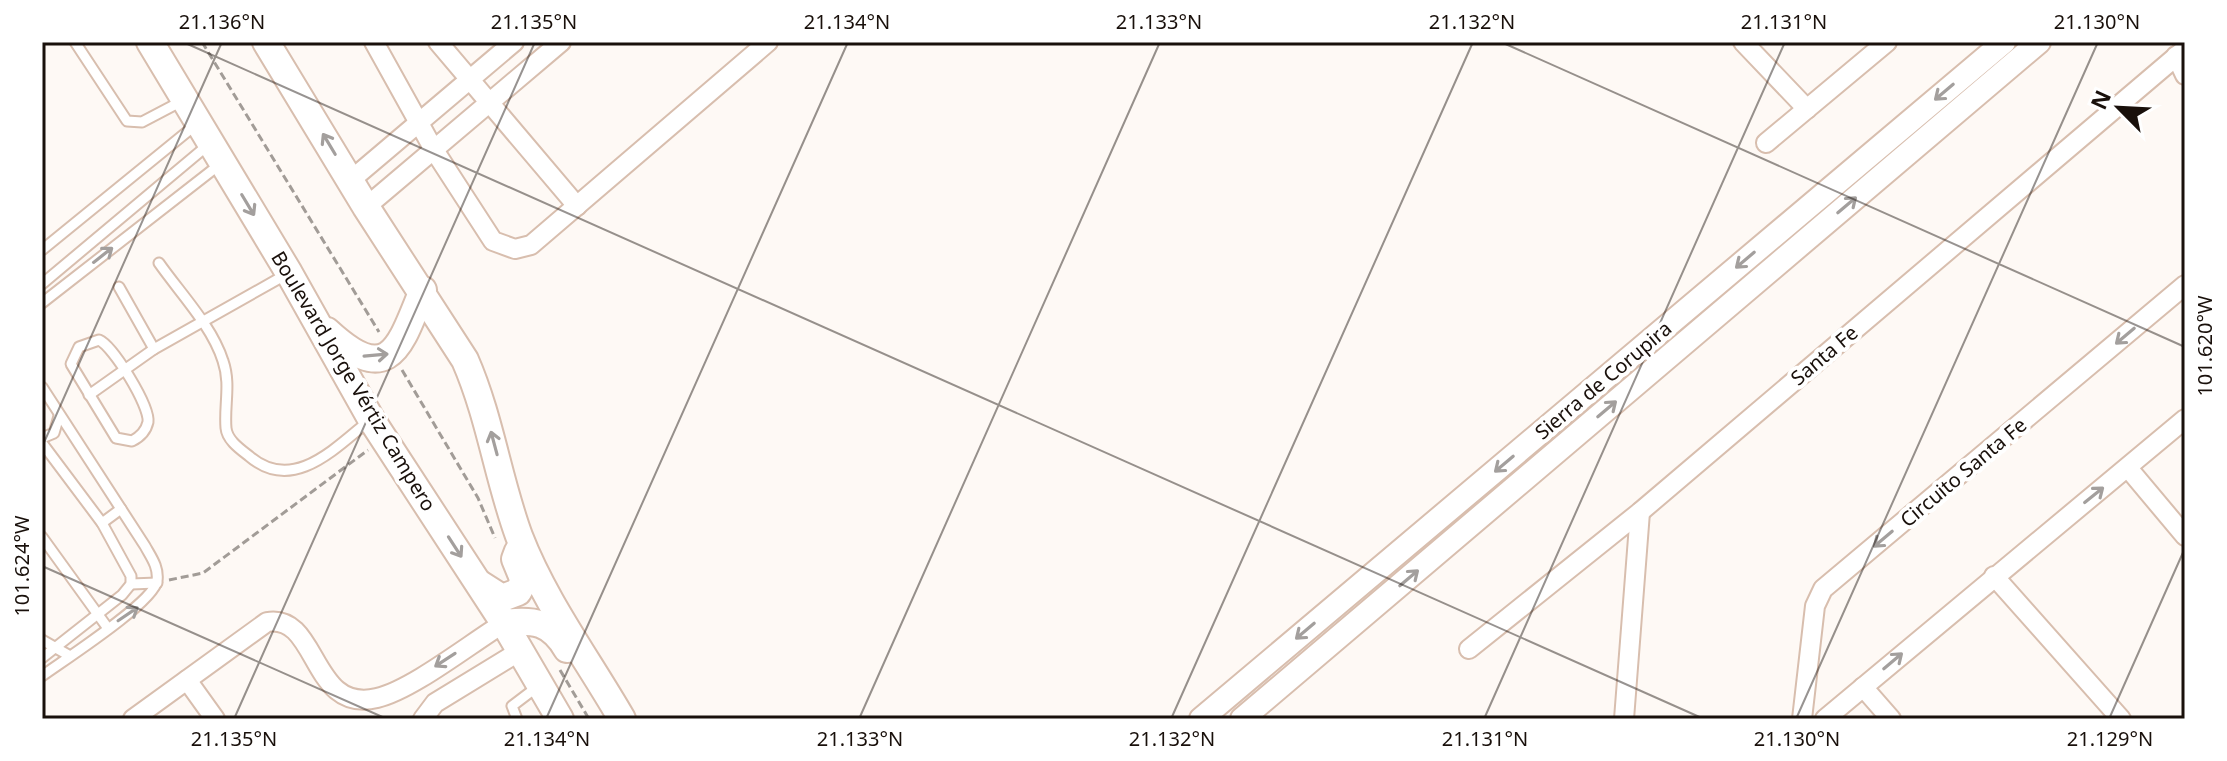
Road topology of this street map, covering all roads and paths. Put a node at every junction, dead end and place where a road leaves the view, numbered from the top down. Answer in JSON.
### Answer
{"nodes":[{"id":1,"x":75,"y":42,"type":"edge"},
{"id":2,"x":150,"y":42,"type":"edge"},
{"id":3,"x":202,"y":42,"type":"edge"},
{"id":4,"x":266,"y":42,"type":"edge"},
{"id":5,"x":374,"y":42,"type":"edge"},
{"id":6,"x":438,"y":42,"type":"edge"},
{"id":7,"x":514,"y":42,"type":"edge"},
{"id":8,"x":561,"y":42,"type":"edge"},
{"id":9,"x":768,"y":42,"type":"edge"},
{"id":10,"x":1743,"y":42,"type":"edge"},
{"id":11,"x":1887,"y":42,"type":"edge"},
{"id":12,"x":2004,"y":42,"type":"edge"},
{"id":13,"x":2039,"y":42,"type":"edge"},
{"id":14,"x":2180,"y":52,"type":"edge"},
{"id":15,"x":2185,"y":75,"type":"edge"},
{"id":16,"x":470,"y":79,"type":"junction"},
{"id":17,"x":185,"y":99,"type":"junction"},
{"id":18,"x":489,"y":103,"type":"junction"},
{"id":19,"x":1807,"y":109,"type":"junction"},
{"id":20,"x":419,"y":123,"type":"junction"},
{"id":21,"x":210,"y":143,"type":"junction"},
{"id":22,"x":1766,"y":143,"type":"dead end"},
{"id":23,"x":434,"y":150,"type":"junction"},
{"id":24,"x":351,"y":180,"type":"junction"},
{"id":25,"x":577,"y":206,"type":"junction"},
{"id":26,"x":366,"y":207,"type":"junction"},
{"id":27,"x":42,"y":250,"type":"edge"},
{"id":28,"x":159,"y":263,"type":"dead end"},
{"id":29,"x":289,"y":273,"type":"junction"},
{"id":30,"x":42,"y":284,"type":"edge"},
{"id":31,"x":2185,"y":285,"type":"edge"},
{"id":32,"x":119,"y":287,"type":"dead end"},
{"id":33,"x":423,"y":290,"type":"junction"},
{"id":34,"x":42,"y":303,"type":"edge"},
{"id":35,"x":313,"y":318,"type":"junction"},
{"id":36,"x":200,"y":321,"type":"junction"},
{"id":37,"x":154,"y":349,"type":"junction"},
{"id":38,"x":392,"y":353,"type":"junction"},
{"id":39,"x":124,"y":370,"type":"junction"},
{"id":40,"x":42,"y":387,"type":"edge"},
{"id":41,"x":89,"y":395,"type":"junction"},
{"id":42,"x":47,"y":407,"type":"edge"},
{"id":43,"x":59,"y":416,"type":"junction"},
{"id":44,"x":2185,"y":419,"type":"edge"},
{"id":45,"x":378,"y":428,"type":"junction"},
{"id":46,"x":42,"y":441,"type":"edge"},
{"id":47,"x":2128,"y":468,"type":"junction"},
{"id":48,"x":121,"y":509,"type":"junction"},
{"id":49,"x":1640,"y":512,"type":"junction"},
{"id":50,"x":102,"y":523,"type":"junction"},
{"id":51,"x":2185,"y":536,"type":"edge"},
{"id":52,"x":42,"y":537,"type":"edge"},
{"id":53,"x":495,"y":538,"type":"dead end"},
{"id":54,"x":522,"y":543,"type":"junction"},
{"id":55,"x":1994,"y":576,"type":"junction"},
{"id":56,"x":477,"y":582,"type":"junction"},
{"id":57,"x":157,"y":583,"type":"junction"},
{"id":58,"x":131,"y":584,"type":"junction"},
{"id":59,"x":98,"y":616,"type":"junction"},
{"id":60,"x":504,"y":623,"type":"junction"},
{"id":61,"x":107,"y":627,"type":"junction"},
{"id":62,"x":42,"y":640,"type":"edge"},
{"id":63,"x":58,"y":646,"type":"junction"},
{"id":64,"x":1469,"y":649,"type":"dead end"},
{"id":65,"x":520,"y":651,"type":"junction"},
{"id":66,"x":70,"y":656,"type":"junction"},
{"id":67,"x":42,"y":658,"type":"edge"},
{"id":68,"x":553,"y":658,"type":"dead end"},
{"id":69,"x":42,"y":676,"type":"edge"},
{"id":70,"x":419,"y":676,"type":"junction"},
{"id":71,"x":187,"y":680,"type":"junction"},
{"id":72,"x":540,"y":685,"type":"junction"},
{"id":73,"x":1863,"y":687,"type":"junction"},
{"id":74,"x":1804,"y":694,"type":"junction"},
{"id":75,"x":435,"y":703,"type":"junction"},
{"id":76,"x":616,"y":708,"type":"edge"},
{"id":77,"x":1829,"y":715,"type":"edge"},
{"id":78,"x":133,"y":719,"type":"edge"},
{"id":79,"x":215,"y":719,"type":"edge"},
{"id":80,"x":423,"y":719,"type":"edge"},
{"id":81,"x":517,"y":719,"type":"edge"},
{"id":82,"x":560,"y":719,"type":"edge"},
{"id":83,"x":589,"y":719,"type":"edge"},
{"id":84,"x":1201,"y":719,"type":"edge"},
{"id":85,"x":1242,"y":719,"type":"edge"},
{"id":86,"x":1624,"y":719,"type":"edge"},
{"id":87,"x":1802,"y":719,"type":"edge"},
{"id":88,"x":1891,"y":719,"type":"edge"},
{"id":89,"x":2121,"y":719,"type":"edge"}],
"edges":[{"from":1,"to":17,"type":"lane"},
{"from":2,"to":17,"type":"main road","name":"Boulevard Jorge Vértiz Campero"},
{"from":3,"to":38,"type":"path"},
{"from":24,"to":4,"type":"main road","one_way":true},
{"from":5,"to":20,"type":"street"},
{"from":6,"to":16,"type":"street"},
{"from":7,"to":16,"type":"street"},
{"from":8,"to":18,"type":"street"},
{"from":9,"to":25,"type":"street"},
{"from":10,"to":19,"type":"street"},
{"from":11,"to":19,"type":"street"},
{"from":12,"to":84,"type":"street","name":"Sierra de Corupira","one_way":true},
{"from":85,"to":13,"type":"street","name":"Sierra de Corupira","one_way":true},
{"from":14,"to":15,"type":"street","name":"Santa Fe"},
{"from":14,"to":49,"type":"street","name":"Santa Fe"},
{"from":16,"to":18,"type":"street"},
{"from":16,"to":20,"type":"street"},
{"from":17,"to":21,"type":"main road","name":"Boulevard Jorge Vértiz Campero"},
{"from":18,"to":23,"type":"street"},
{"from":18,"to":25,"type":"street"},
{"from":19,"to":22,"type":"street"},
{"from":20,"to":23,"type":"street"},
{"from":20,"to":24,"type":"street"},
{"from":21,"to":27,"type":"lane"},
{"from":21,"to":29,"type":"main road","name":"Boulevard Jorge Vértiz Campero","one_way":true},
{"from":21,"to":30,"type":"lane"},
{"from":34,"to":21,"type":"lane","one_way":true},
{"from":23,"to":25,"type":"street"},
{"from":23,"to":26,"type":"street"},
{"from":24,"to":26,"type":"main road"},
{"from":26,"to":33,"type":"main road"},
{"from":28,"to":36,"type":"lane"},
{"from":29,"to":35,"type":"main road","name":"Boulevard Jorge Vértiz Campero"},
{"from":29,"to":36,"type":"lane"},
{"from":31,"to":74,"type":"street","name":"Circuito Santa Fe","one_way":true},
{"from":32,"to":37,"type":"lane"},
{"from":33,"to":38,"type":"main road"},
{"from":54,"to":33,"type":"main road","one_way":true},
{"from":35,"to":38,"type":"main road","one_way":true},
{"from":35,"to":45,"type":"main road","name":"Boulevard Jorge Vértiz Campero"},
{"from":36,"to":37,"type":"lane"},
{"from":36,"to":45,"type":"lane"},
{"from":37,"to":39,"type":"lane"},
{"from":38,"to":53,"type":"path"},
{"from":39,"to":41,"type":"lane"},
{"from":39,"to":41,"type":"lane"},
{"from":39,"to":41,"type":"lane"},
{"from":40,"to":42,"type":"lane"},
{"from":42,"to":43,"type":"lane"},
{"from":43,"to":46,"type":"lane"},
{"from":43,"to":48,"type":"lane"},
{"from":44,"to":47,"type":"street"},
{"from":45,"to":56,"type":"main road","name":"Boulevard Jorge Vértiz Campero","one_way":true},
{"from":45,"to":57,"type":"path"},
{"from":46,"to":50,"type":"lane"},
{"from":47,"to":51,"type":"street"},
{"from":55,"to":47,"type":"street","one_way":true},
{"from":48,"to":50,"type":"lane"},
{"from":48,"to":57,"type":"lane"},
{"from":49,"to":64,"type":"street","name":"Santa Fe"},
{"from":49,"to":86,"type":"street"},
{"from":50,"to":58,"type":"lane"},
{"from":52,"to":59,"type":"lane"},
{"from":54,"to":56,"type":"main road"},
{"from":54,"to":76,"type":"main road"},
{"from":73,"to":55,"type":"street","one_way":true},
{"from":55,"to":89,"type":"street"},
{"from":56,"to":60,"type":"main road","name":"Boulevard Jorge Vértiz Campero"},
{"from":57,"to":58,"type":"lane"},
{"from":61,"to":57,"type":"lane","one_way":true},
{"from":58,"to":59,"type":"lane"},
{"from":59,"to":61,"type":"lane"},
{"from":59,"to":63,"type":"lane"},
{"from":60,"to":65,"type":"main road","name":"Boulevard Jorge Vértiz Campero"},
{"from":60,"to":70,"type":"street","one_way":true},
{"from":60,"to":76,"type":"main road"},
{"from":61,"to":66,"type":"lane"},
{"from":62,"to":63,"type":"lane"},
{"from":63,"to":66,"type":"lane"},
{"from":63,"to":67,"type":"lane"},
{"from":65,"to":72,"type":"main road","name":"Boulevard Jorge Vértiz Campero"},
{"from":65,"to":75,"type":"street"},
{"from":66,"to":69,"type":"lane"},
{"from":68,"to":83,"type":"path"},
{"from":70,"to":71,"type":"street"},
{"from":70,"to":75,"type":"street"},
{"from":71,"to":78,"type":"street"},
{"from":71,"to":79,"type":"street"},
{"from":72,"to":81,"type":"lane"},
{"from":72,"to":82,"type":"main road","name":"Boulevard Jorge Vértiz Campero"},
{"from":73,"to":77,"type":"street"},
{"from":73,"to":88,"type":"street"},
{"from":74,"to":77,"type":"street"},
{"from":74,"to":87,"type":"street","name":"Circuito Santa Fe"},
{"from":75,"to":80,"type":"street"}]}
